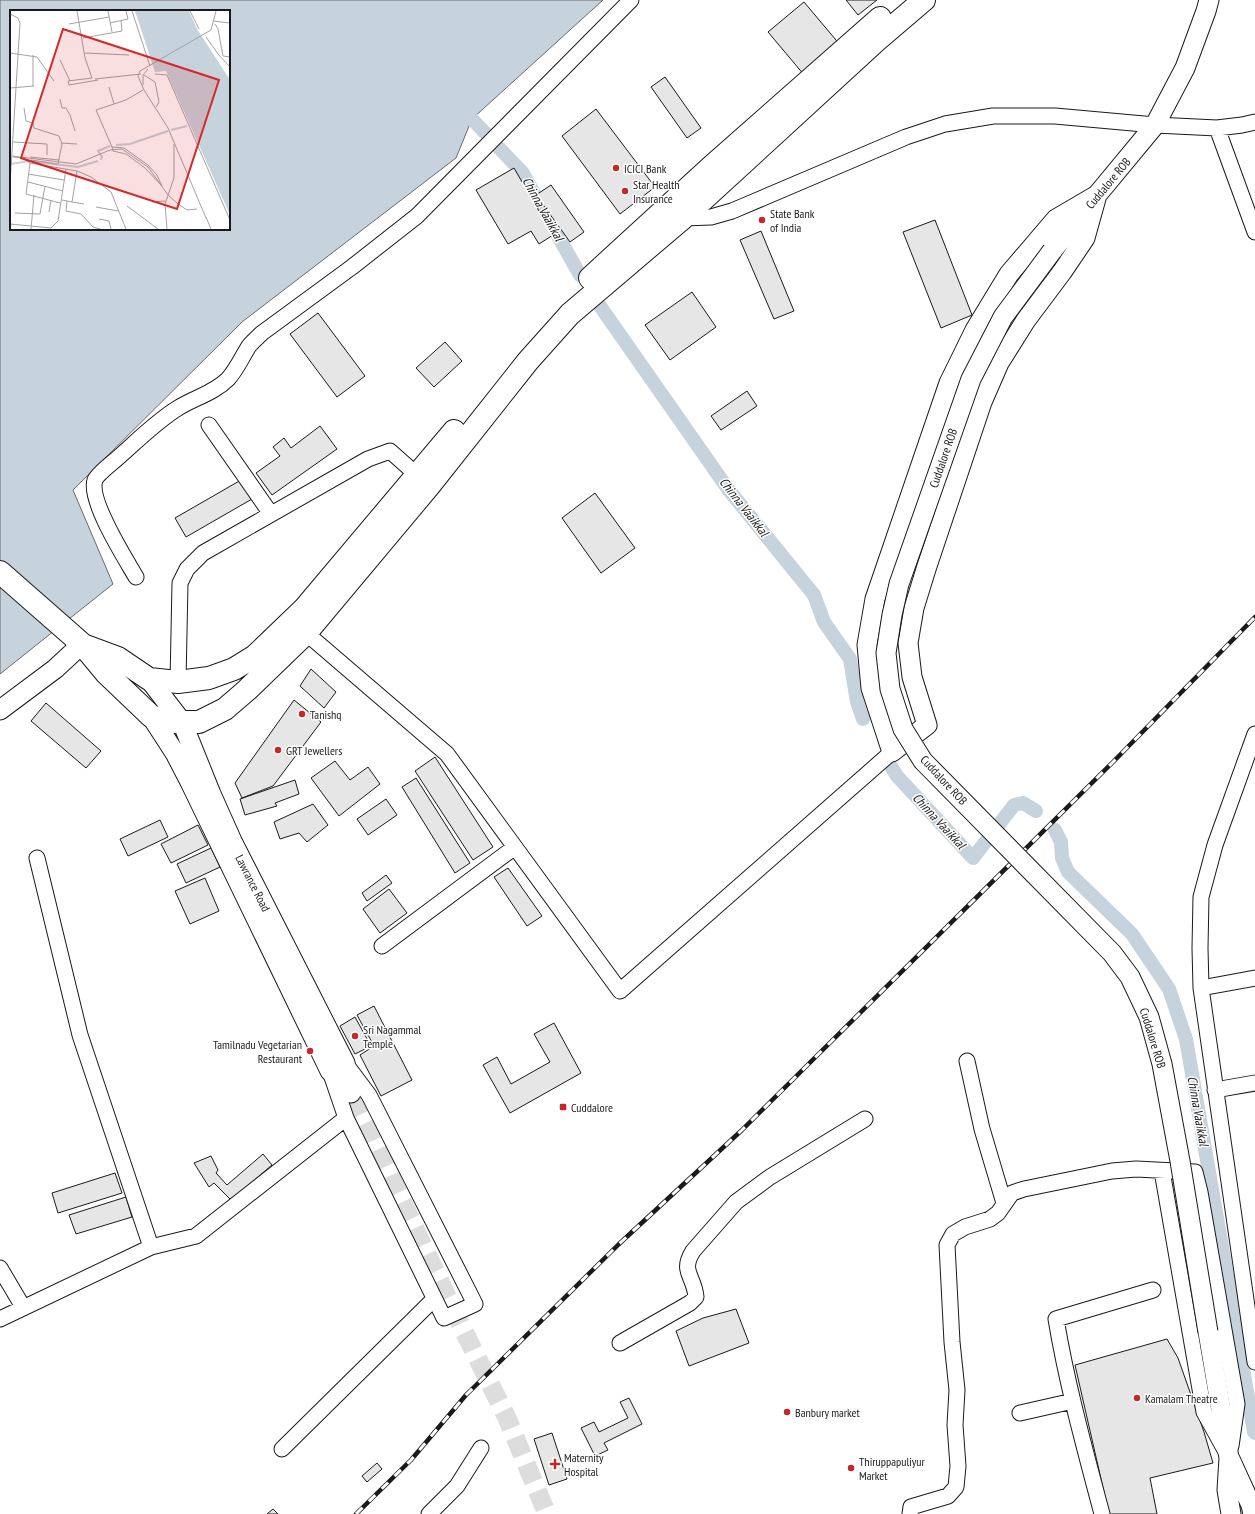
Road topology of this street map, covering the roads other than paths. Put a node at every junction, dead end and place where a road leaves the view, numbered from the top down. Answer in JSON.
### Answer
{"nodes":[{"id":1,"x":631,"y":0,"type":"edge"},
{"id":2,"x":902,"y":0,"type":"edge"},
{"id":3,"x":924,"y":0,"type":"edge"},
{"id":4,"x":1209,"y":0,"type":"edge"},
{"id":5,"x":1255,"y":122,"type":"edge"},
{"id":6,"x":1156,"y":125,"type":"junction"},
{"id":7,"x":1217,"y":128,"type":"junction"},
{"id":8,"x":1097,"y":195,"type":"junction"},
{"id":9,"x":683,"y":218,"type":"junction"},
{"id":10,"x":1255,"y":232,"type":"edge"},
{"id":11,"x":209,"y":426,"type":"dead end"},
{"id":12,"x":417,"y":475,"type":"junction"},
{"id":13,"x":271,"y":514,"type":"junction"},
{"id":14,"x":0,"y":572,"type":"edge"},
{"id":15,"x":136,"y":578,"type":"dead end"},
{"id":16,"x":306,"y":633,"type":"junction"},
{"id":17,"x":74,"y":637,"type":"junction"},
{"id":18,"x":150,"y":679,"type":"junction"},
{"id":19,"x":178,"y":682,"type":"junction"},
{"id":20,"x":0,"y":710,"type":"edge"},
{"id":21,"x":151,"y":716,"type":"junction"},
{"id":22,"x":182,"y":722,"type":"junction"},
{"id":23,"x":1255,"y":734,"type":"edge"},
{"id":24,"x":892,"y":752,"type":"junction"},
{"id":25,"x":515,"y":847,"type":"junction"},
{"id":26,"x":37,"y":858,"type":"dead end"},
{"id":27,"x":382,"y":946,"type":"dead end"},
{"id":28,"x":1255,"y":978,"type":"edge"},
{"id":29,"x":1201,"y":988,"type":"junction"},
{"id":30,"x":967,"y":1060,"type":"dead end"},
{"id":31,"x":338,"y":1067,"type":"junction"},
{"id":32,"x":1255,"y":1083,"type":"edge"},
{"id":33,"x":1215,"y":1090,"type":"junction"},
{"id":34,"x":351,"y":1094,"type":"tunnel mouth"},
{"id":35,"x":346,"y":1118,"type":"junction"},
{"id":36,"x":865,"y":1119,"type":"dead end"},
{"id":37,"x":1162,"y":1171,"type":"junction"},
{"id":38,"x":1004,"y":1203,"type":"junction"},
{"id":39,"x":150,"y":1247,"type":"junction"},
{"id":40,"x":0,"y":1268,"type":"edge"},
{"id":41,"x":1153,"y":1290,"type":"dead end"},
{"id":42,"x":434,"y":1300,"type":"junction"},
{"id":43,"x":23,"y":1307,"type":"junction"},
{"id":44,"x":0,"y":1318,"type":"edge"},
{"id":45,"x":620,"y":1343,"type":"dead end"},
{"id":46,"x":1255,"y":1362,"type":"edge"},
{"id":47,"x":1073,"y":1401,"type":"junction"},
{"id":48,"x":1020,"y":1413,"type":"dead end"},
{"id":49,"x":481,"y":1448,"type":"dead end"},
{"id":50,"x":282,"y":1449,"type":"dead end"},
{"id":51,"x":1229,"y":1458,"type":"junction"},
{"id":52,"x":1253,"y":1505,"type":"edge"},
{"id":53,"x":429,"y":1514,"type":"edge"},
{"id":54,"x":910,"y":1514,"type":"edge"},
{"id":55,"x":1102,"y":1514,"type":"edge"},
{"id":56,"x":1231,"y":1514,"type":"edge"}],
"edges":[{"from":1,"to":15,"type":"street"},
{"from":2,"to":12,"type":"highway"},
{"from":3,"to":9,"type":"highway"},
{"from":4,"to":6,"type":"main road","name":"Cuddalore ROB"},
{"from":5,"to":7,"type":"street"},
{"from":6,"to":7,"type":"street"},
{"from":6,"to":8,"type":"main road","name":"Cuddalore ROB"},
{"from":6,"to":9,"type":"street"},
{"from":7,"to":10,"type":"street"},
{"from":8,"to":24,"type":"main road"},
{"from":8,"to":24,"type":"main road"},
{"from":8,"to":51,"type":"main road","name":"Cuddalore ROB","bridge":true},
{"from":9,"to":16,"type":"highway"},
{"from":11,"to":13,"type":"street"},
{"from":12,"to":13,"type":"street"},
{"from":12,"to":19,"type":"highway"},
{"from":13,"to":19,"type":"street"},
{"from":14,"to":17,"type":"highway"},
{"from":16,"to":22,"type":"highway"},
{"from":16,"to":25,"type":"street"},
{"from":17,"to":18,"type":"highway"},
{"from":17,"to":20,"type":"main road"},
{"from":17,"to":21,"type":"highway"},
{"from":18,"to":19,"type":"highway"},
{"from":18,"to":22,"type":"main road","name":"Lawrance Road"},
{"from":21,"to":22,"type":"highway"},
{"from":21,"to":31,"type":"main road","name":"Lawrance Road"},
{"from":22,"to":31,"type":"main road","name":"Lawrance Road"},
{"from":23,"to":29,"type":"street"},
{"from":24,"to":25,"type":"street"},
{"from":25,"to":27,"type":"street"},
{"from":26,"to":39,"type":"street"},
{"from":28,"to":29,"type":"street"},
{"from":29,"to":33,"type":"street"},
{"from":30,"to":38,"type":"street"},
{"from":31,"to":34,"type":"main road","name":"Lawrance Road"},
{"from":31,"to":35,"type":"street"},
{"from":31,"to":42,"type":"street"},
{"from":32,"to":33,"type":"street"},
{"from":33,"to":46,"type":"street"},
{"from":35,"to":39,"type":"street"},
{"from":35,"to":42,"type":"street"},
{"from":36,"to":45,"type":"street"},
{"from":37,"to":38,"type":"street"},
{"from":37,"to":51,"type":"street"},
{"from":37,"to":51,"type":"street"},
{"from":38,"to":54,"type":"street"},
{"from":39,"to":43,"type":"street"},
{"from":40,"to":43,"type":"street"},
{"from":41,"to":47,"type":"street"},
{"from":42,"to":50,"type":"street"},
{"from":43,"to":44,"type":"street"},
{"from":47,"to":48,"type":"street"},
{"from":47,"to":55,"type":"street"},
{"from":49,"to":53,"type":"street"},
{"from":51,"to":52,"type":"main road","name":"Cuddalore ROB"},
{"from":51,"to":56,"type":"main road","name":"Cuddalore ROB"}]}
